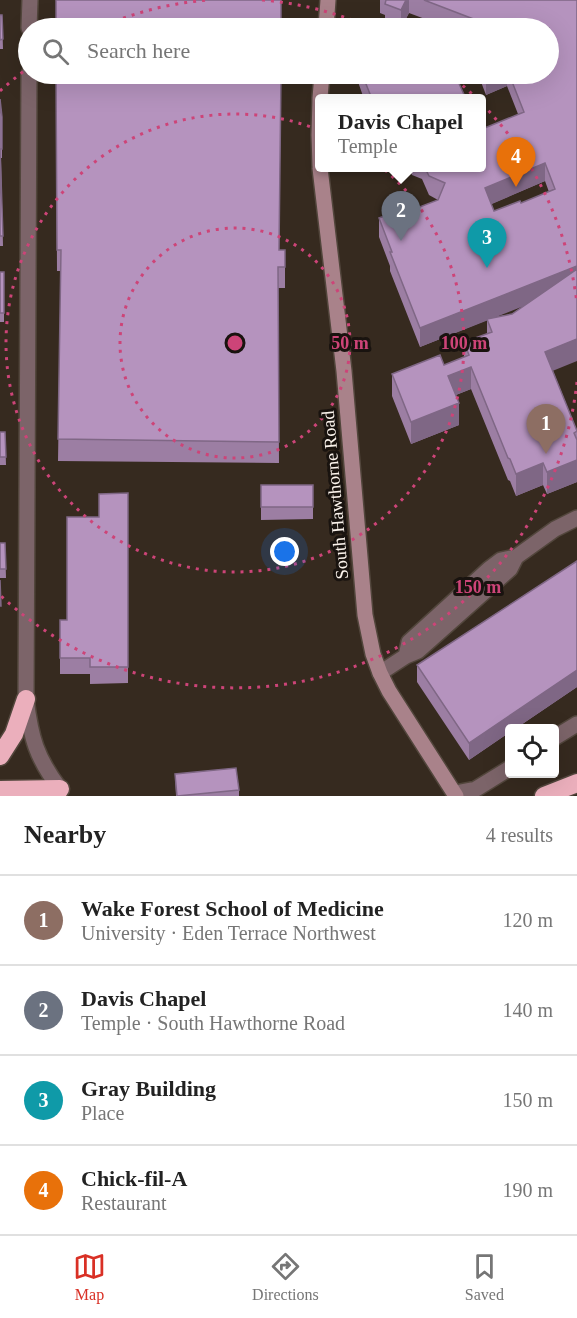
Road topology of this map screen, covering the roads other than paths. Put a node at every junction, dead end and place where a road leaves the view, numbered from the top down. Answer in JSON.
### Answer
{"nodes":[{"id":1,"x":30,"y":0,"type":"edge"},
{"id":2,"x":328,"y":0,"type":"edge"},
{"id":3,"x":29,"y":18,"type":"edge"},
{"id":4,"x":327,"y":18,"type":"edge"},
{"id":5,"x":29,"y":84,"type":"edge"},
{"id":6,"x":321,"y":172,"type":"edge"},
{"id":7,"x":577,"y":518,"type":"edge"},
{"id":8,"x":380,"y":673,"type":"junction"},
{"id":9,"x":26,"y":699,"type":"junction"},
{"id":10,"x":577,"y":724,"type":"edge"},
{"id":11,"x":559,"y":735,"type":"edge"},
{"id":12,"x":0,"y":756,"type":"edge"},
{"id":13,"x":505,"y":771,"type":"edge"},
{"id":14,"x":577,"y":783,"type":"edge"},
{"id":15,"x":0,"y":790,"type":"edge"},
{"id":16,"x":63,"y":792,"type":"edge"},
{"id":17,"x":451,"y":795,"type":"edge"},
{"id":18,"x":543,"y":796,"type":"edge"}],
"edges":[{"from":1,"to":3,"type":"street"},
{"from":2,"to":4,"type":"main road"},
{"from":5,"to":9,"type":"street"},
{"from":6,"to":8,"type":"main road","name":"South Hawthorne Road"},
{"from":7,"to":8,"type":"street"},
{"from":8,"to":17,"type":"main road","name":"South Hawthorne Road"},
{"from":9,"to":12,"type":"highway"},
{"from":9,"to":16,"type":"street"},
{"from":10,"to":11,"type":"street"},
{"from":13,"to":17,"type":"street"},
{"from":14,"to":18,"type":"highway"},
{"from":15,"to":16,"type":"highway"}]}
